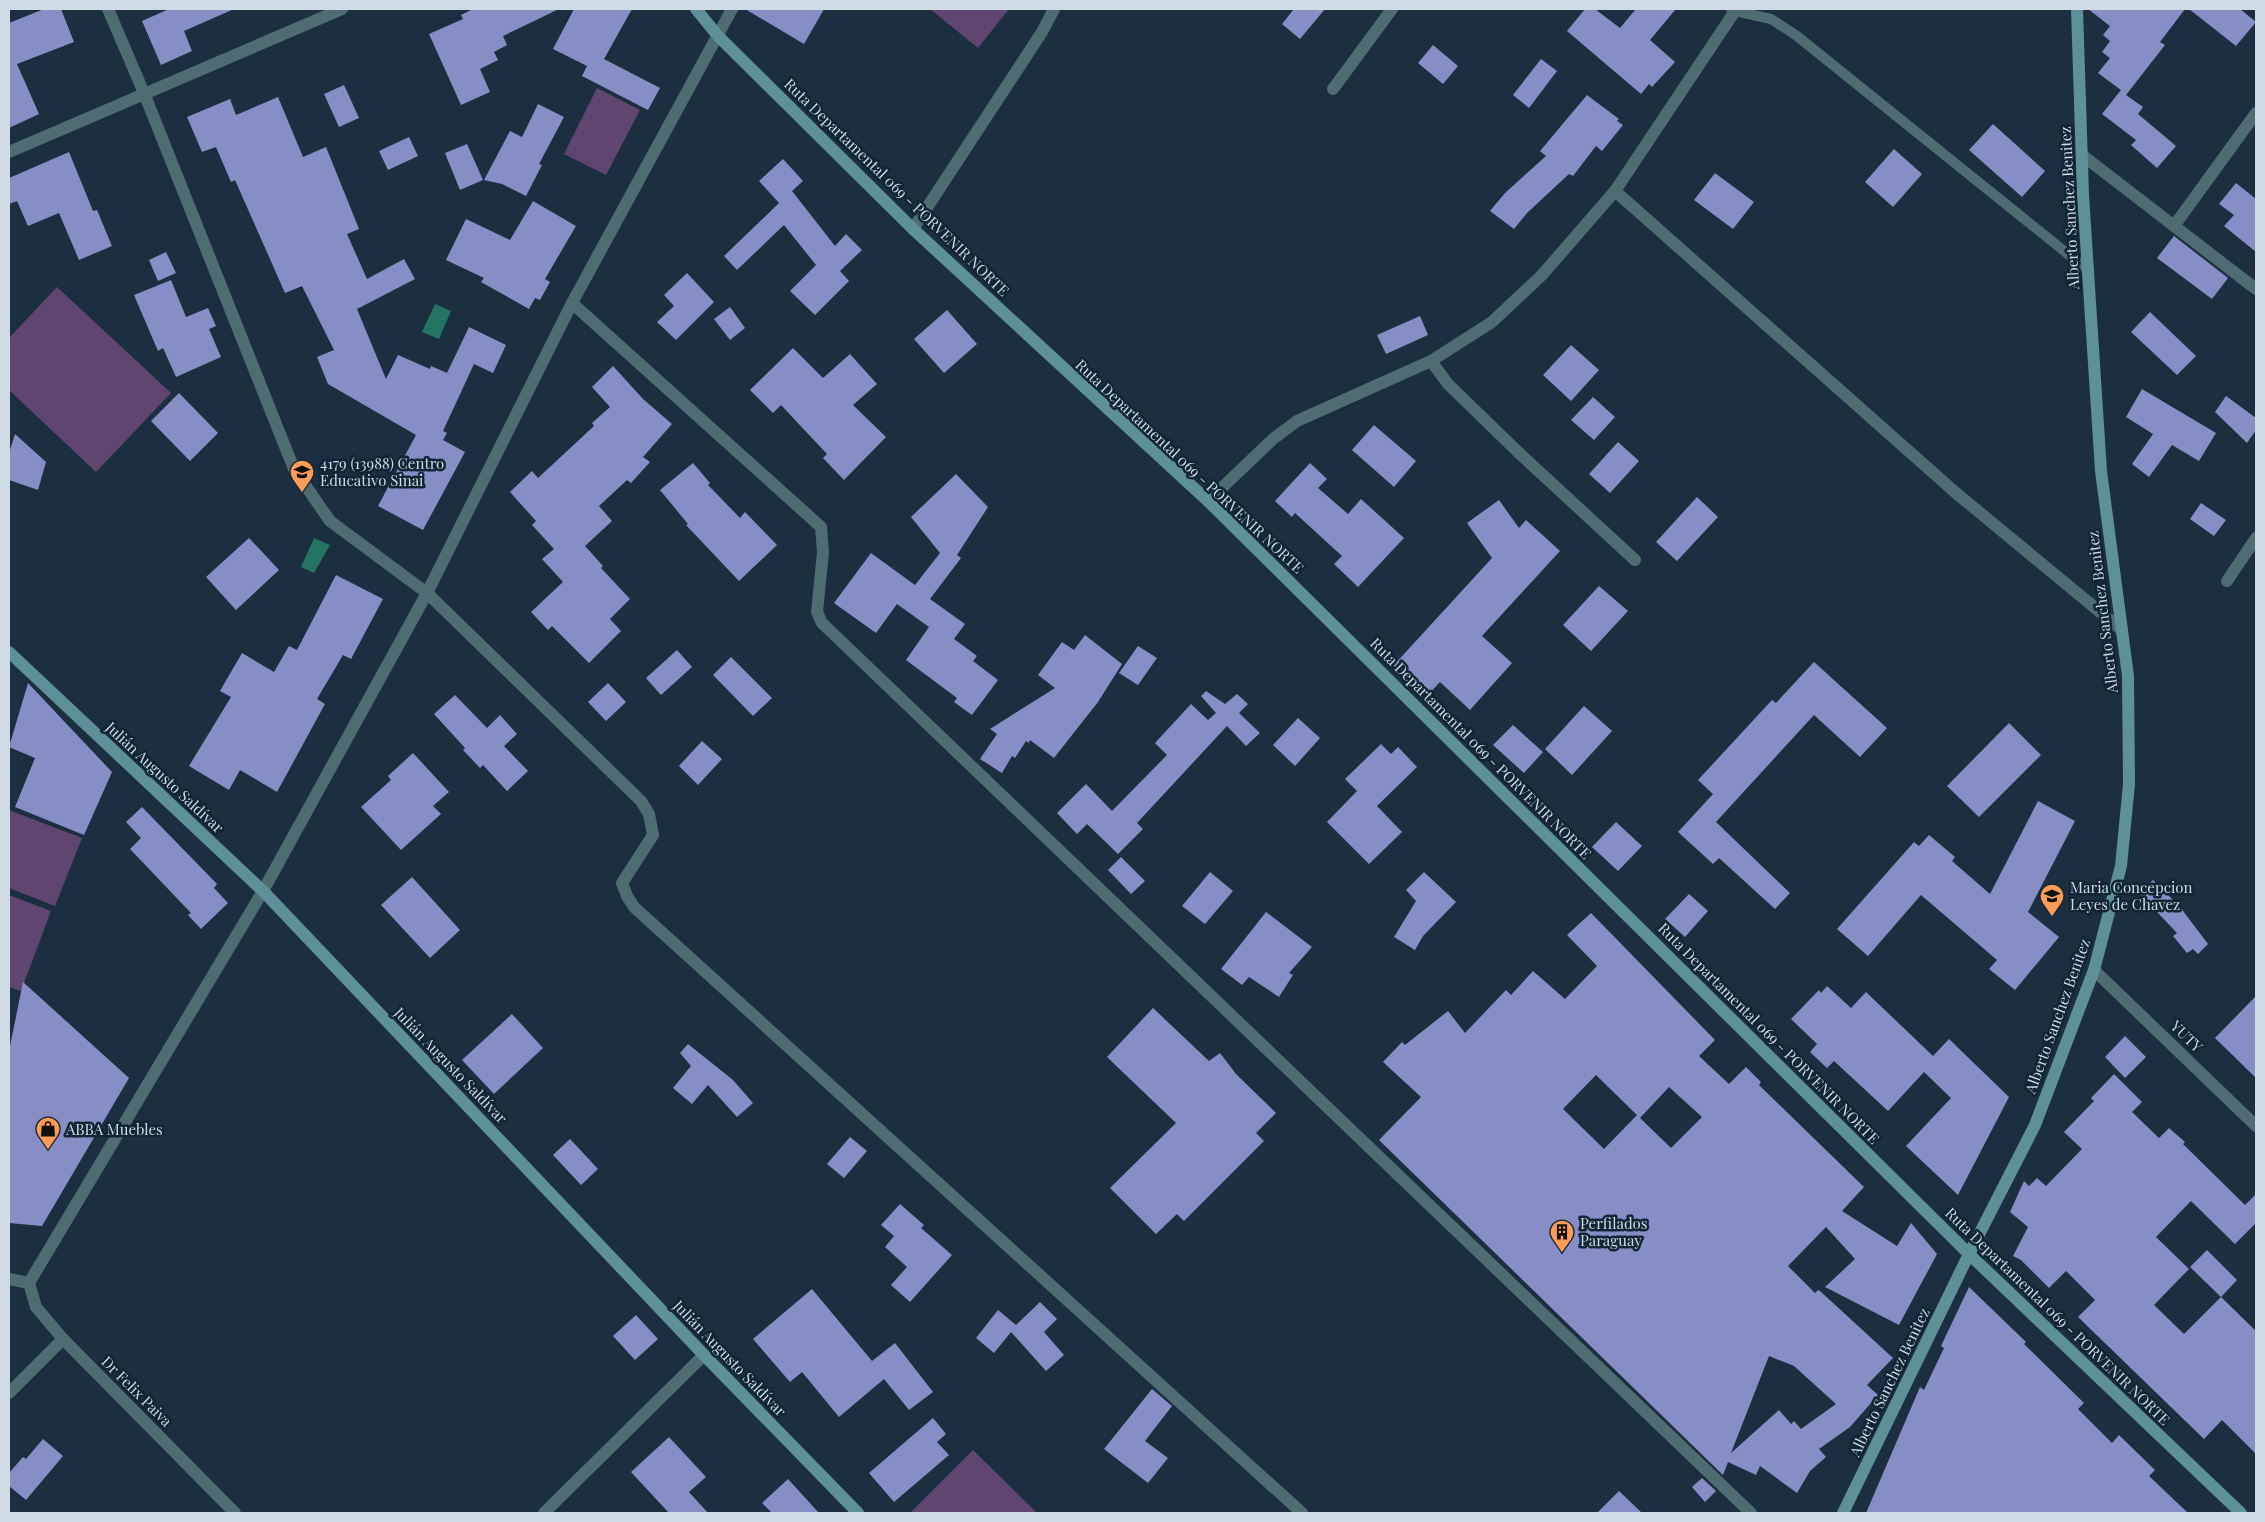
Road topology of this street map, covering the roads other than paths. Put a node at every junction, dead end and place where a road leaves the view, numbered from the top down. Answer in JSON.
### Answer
{"nodes":[{"id":1,"x":108,"y":9,"type":"edge"},
{"id":2,"x":342,"y":9,"type":"edge"},
{"id":3,"x":696,"y":9,"type":"edge"},
{"id":4,"x":732,"y":9,"type":"edge"},
{"id":5,"x":1054,"y":9,"type":"edge"},
{"id":6,"x":1392,"y":9,"type":"edge"},
{"id":7,"x":2077,"y":9,"type":"edge"},
{"id":8,"x":1734,"y":10,"type":"edge"},
{"id":9,"x":718,"y":36,"type":"junction"},
{"id":10,"x":1333,"y":89,"type":"dead end"},
{"id":11,"x":144,"y":93,"type":"junction"},
{"id":12,"x":2256,"y":113,"type":"edge"},
{"id":13,"x":9,"y":152,"type":"edge"},
{"id":14,"x":2082,"y":155,"type":"junction"},
{"id":15,"x":1615,"y":191,"type":"junction"},
{"id":16,"x":2174,"y":226,"type":"junction"},
{"id":17,"x":913,"y":229,"type":"junction"},
{"id":18,"x":2089,"y":271,"type":"junction"},
{"id":19,"x":2256,"y":289,"type":"edge"},
{"id":20,"x":572,"y":303,"type":"junction"},
{"id":21,"x":1432,"y":361,"type":"junction"},
{"id":22,"x":1208,"y":501,"type":"junction"},
{"id":23,"x":2256,"y":538,"type":"edge"},
{"id":24,"x":1635,"y":560,"type":"dead end"},
{"id":25,"x":2226,"y":581,"type":"dead end"},
{"id":26,"x":427,"y":593,"type":"junction"},
{"id":27,"x":2122,"y":630,"type":"junction"},
{"id":28,"x":9,"y":652,"type":"edge"},
{"id":29,"x":263,"y":892,"type":"junction"},
{"id":30,"x":2094,"y":970,"type":"junction"},
{"id":31,"x":2256,"y":1126,"type":"edge"},
{"id":32,"x":1969,"y":1254,"type":"junction"},
{"id":33,"x":9,"y":1279,"type":"edge"},
{"id":34,"x":29,"y":1283,"type":"junction"},
{"id":35,"x":62,"y":1339,"type":"junction"},
{"id":36,"x":704,"y":1355,"type":"junction"},
{"id":37,"x":9,"y":1393,"type":"edge"},
{"id":38,"x":236,"y":1513,"type":"edge"},
{"id":39,"x":544,"y":1513,"type":"edge"},
{"id":40,"x":858,"y":1513,"type":"edge"},
{"id":41,"x":1302,"y":1513,"type":"edge"},
{"id":42,"x":1751,"y":1513,"type":"edge"},
{"id":43,"x":1843,"y":1513,"type":"edge"},
{"id":44,"x":2241,"y":1513,"type":"edge"}],
"edges":[{"from":1,"to":11,"type":"street"},
{"from":2,"to":11,"type":"street"},
{"from":3,"to":9,"type":"street","name":"Ruta Departamental 069 - PORVENIR NORTE"},
{"from":4,"to":9,"type":"street"},
{"from":5,"to":17,"type":"street"},
{"from":6,"to":10,"type":"street"},
{"from":7,"to":14,"type":"street","name":"Alberto Sanchez Benitez"},
{"from":8,"to":15,"type":"street"},
{"from":8,"to":18,"type":"lane"},
{"from":9,"to":17,"type":"street","name":"Ruta Departamental 069 - PORVENIR NORTE"},
{"from":9,"to":20,"type":"street"},
{"from":11,"to":13,"type":"street"},
{"from":11,"to":26,"type":"street"},
{"from":12,"to":16,"type":"street"},
{"from":14,"to":16,"type":"street"},
{"from":14,"to":18,"type":"street","name":"Alberto Sanchez Benitez"},
{"from":15,"to":21,"type":"street"},
{"from":15,"to":27,"type":"street"},
{"from":16,"to":19,"type":"street"},
{"from":17,"to":22,"type":"street","name":"Ruta Departamental 069 - PORVENIR NORTE"},
{"from":18,"to":27,"type":"street","name":"Alberto Sanchez Benitez"},
{"from":20,"to":26,"type":"street"},
{"from":20,"to":42,"type":"street"},
{"from":21,"to":22,"type":"street"},
{"from":21,"to":24,"type":"street"},
{"from":22,"to":32,"type":"street","name":"Ruta Departamental 069 - PORVENIR NORTE"},
{"from":23,"to":25,"type":"street"},
{"from":26,"to":29,"type":"street"},
{"from":26,"to":41,"type":"street"},
{"from":27,"to":30,"type":"street","name":"Alberto Sanchez Benitez"},
{"from":28,"to":29,"type":"street","name":"Julián Augusto Saldívar"},
{"from":29,"to":34,"type":"street"},
{"from":29,"to":36,"type":"street","name":"Julián Augusto Saldívar"},
{"from":30,"to":31,"type":"street","name":"YUTY"},
{"from":30,"to":32,"type":"street","name":"Alberto Sanchez Benitez"},
{"from":32,"to":43,"type":"street","name":"Alberto Sanchez Benitez"},
{"from":32,"to":44,"type":"street","name":"Ruta Departamental 069 - PORVENIR NORTE"},
{"from":33,"to":34,"type":"street"},
{"from":34,"to":35,"type":"street","name":"Dr Felix Paiva"},
{"from":35,"to":37,"type":"street"},
{"from":35,"to":38,"type":"street","name":"Dr Felix Paiva"},
{"from":36,"to":39,"type":"street"},
{"from":36,"to":40,"type":"street","name":"Julián Augusto Saldívar"}]}
